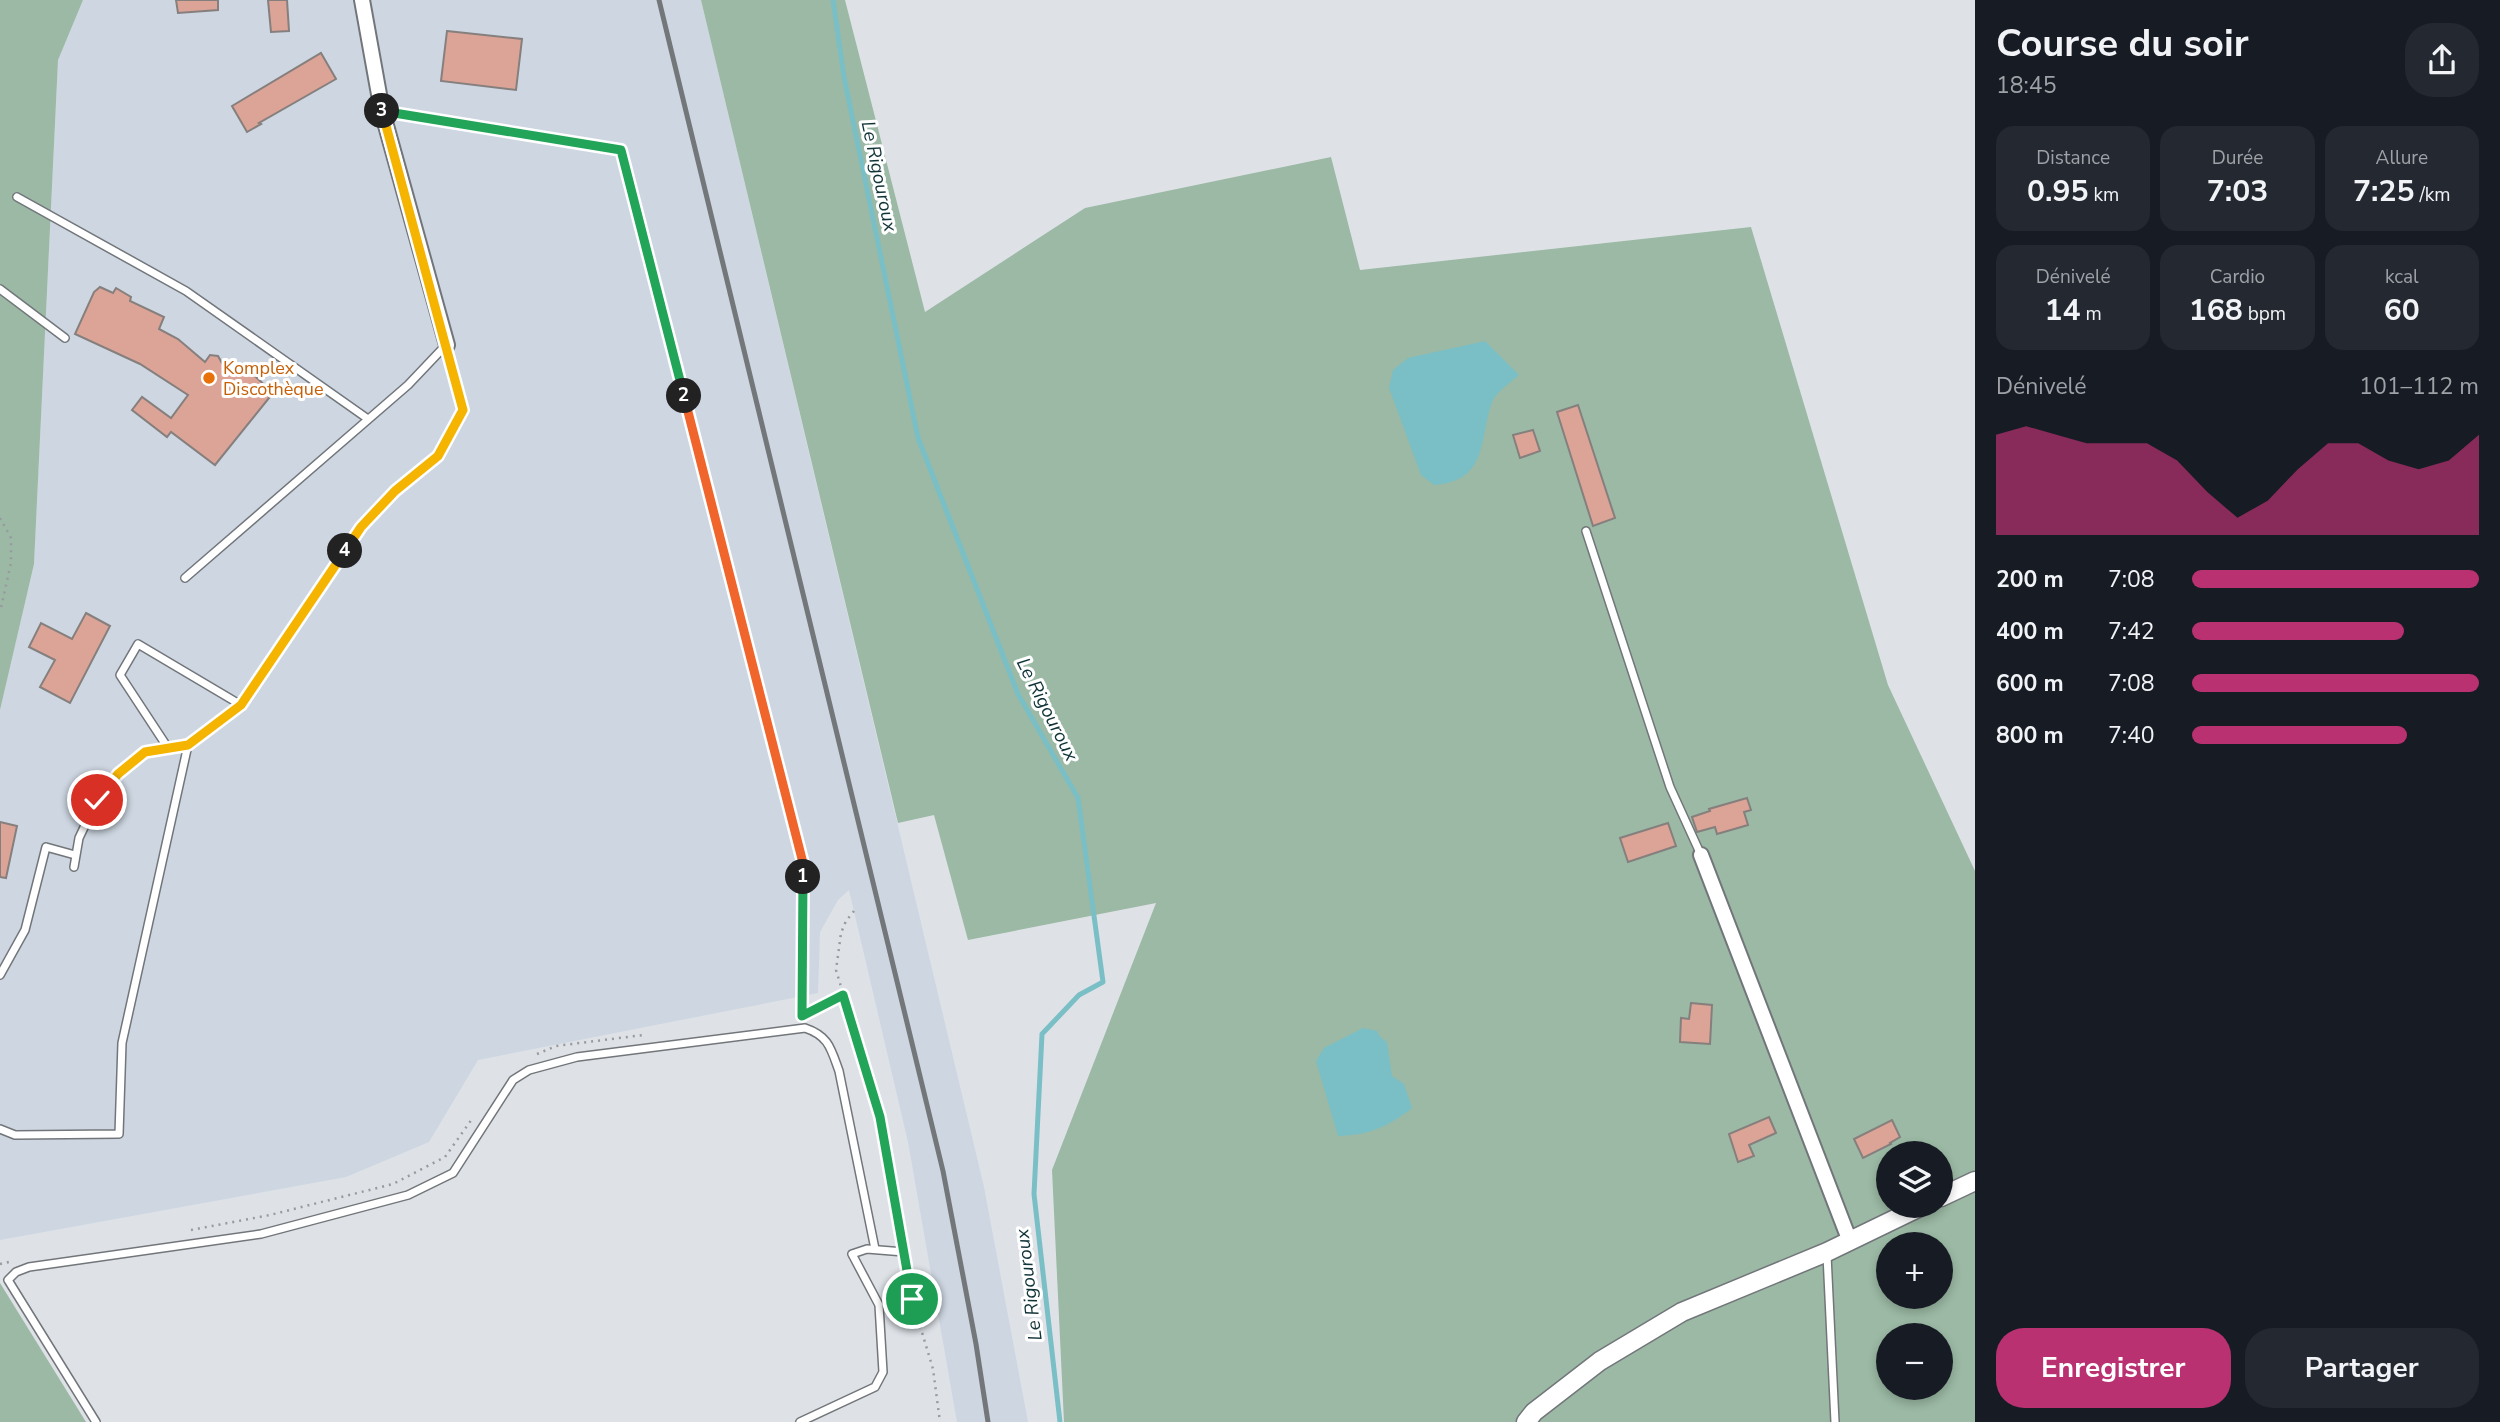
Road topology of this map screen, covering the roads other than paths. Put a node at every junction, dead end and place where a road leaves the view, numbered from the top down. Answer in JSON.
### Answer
{"nodes":[{"id":1,"x":362,"y":0,"type":"edge"},
{"id":2,"x":17,"y":197,"type":"dead end"},
{"id":3,"x":0,"y":289,"type":"edge"},
{"id":4,"x":65,"y":338,"type":"dead end"},
{"id":5,"x":447,"y":345,"type":"junction"},
{"id":6,"x":368,"y":419,"type":"junction"},
{"id":7,"x":1586,"y":531,"type":"dead end"},
{"id":8,"x":185,"y":578,"type":"dead end"},
{"id":9,"x":241,"y":705,"type":"junction"},
{"id":10,"x":188,"y":745,"type":"junction"},
{"id":11,"x":168,"y":748,"type":"junction"},
{"id":12,"x":75,"y":855,"type":"junction"},
{"id":13,"x":1701,"y":855,"type":"joint"},
{"id":14,"x":74,"y":867,"type":"dead end"},
{"id":15,"x":0,"y":975,"type":"edge"},
{"id":16,"x":0,"y":1129,"type":"edge"},
{"id":17,"x":1975,"y":1181,"type":"edge"},
{"id":18,"x":1953,"y":1191,"type":"edge"},
{"id":19,"x":1895,"y":1218,"type":"edge"},
{"id":20,"x":1849,"y":1239,"type":"junction"},
{"id":21,"x":875,"y":1250,"type":"junction"},
{"id":22,"x":904,"y":1252,"type":"road end"},
{"id":23,"x":1827,"y":1252,"type":"junction"},
{"id":24,"x":96,"y":1422,"type":"edge"},
{"id":25,"x":800,"y":1422,"type":"edge"},
{"id":26,"x":1527,"y":1422,"type":"edge"},
{"id":27,"x":1835,"y":1422,"type":"edge"}],
"edges":[{"from":1,"to":5,"type":"street"},
{"from":2,"to":6,"type":"lane"},
{"from":3,"to":4,"type":"lane"},
{"from":5,"to":6,"type":"lane"},
{"from":5,"to":9,"type":"lane"},
{"from":6,"to":8,"type":"lane"},
{"from":7,"to":13,"type":"lane"},
{"from":9,"to":10,"type":"lane"},
{"from":9,"to":11,"type":"lane"},
{"from":10,"to":11,"type":"lane"},
{"from":10,"to":16,"type":"lane"},
{"from":11,"to":12,"type":"lane"},
{"from":12,"to":14,"type":"lane"},
{"from":12,"to":15,"type":"lane"},
{"from":13,"to":20,"type":"street"},
{"from":17,"to":18,"type":"street"},
{"from":19,"to":20,"type":"street"},
{"from":20,"to":23,"type":"street"},
{"from":21,"to":22,"type":"lane"},
{"from":21,"to":24,"type":"lane"},
{"from":21,"to":25,"type":"lane"},
{"from":23,"to":26,"type":"street"},
{"from":23,"to":27,"type":"lane"}]}
